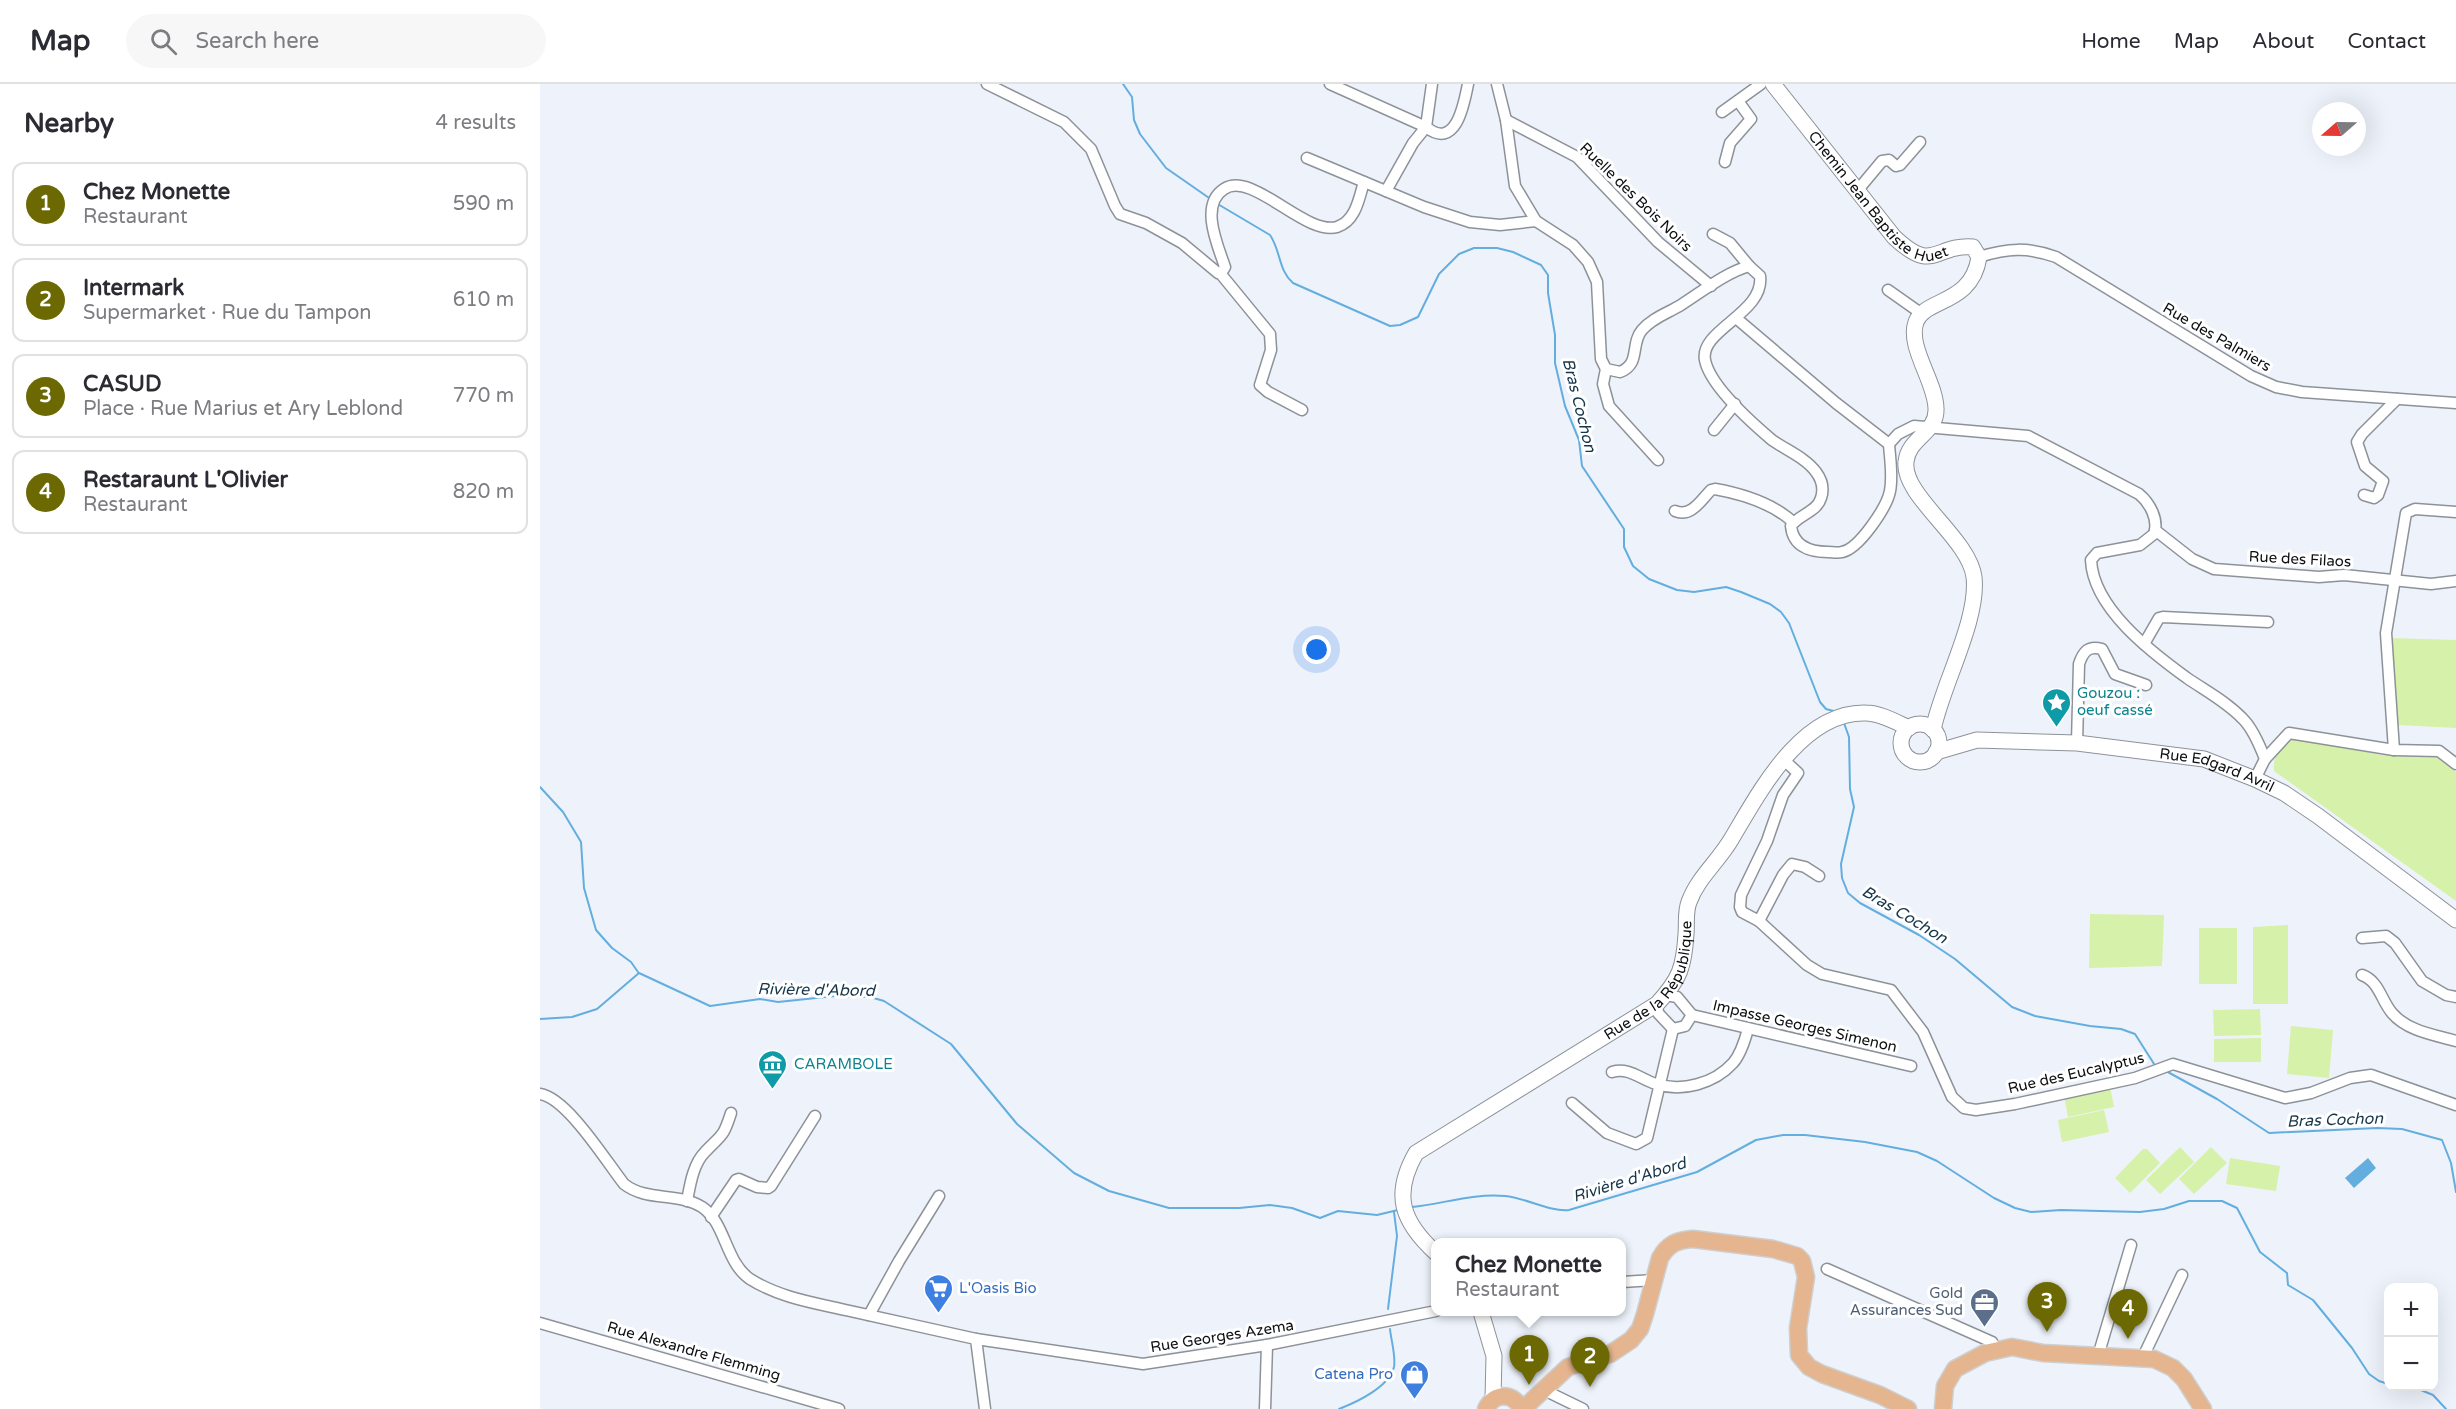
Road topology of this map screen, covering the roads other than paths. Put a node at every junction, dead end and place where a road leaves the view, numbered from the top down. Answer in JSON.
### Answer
{"nodes":[{"id":1,"x":987,"y":84,"type":"edge"},
{"id":2,"x":1330,"y":84,"type":"edge"},
{"id":3,"x":1432,"y":84,"type":"edge"},
{"id":4,"x":1468,"y":84,"type":"edge"},
{"id":5,"x":1497,"y":84,"type":"edge"},
{"id":6,"x":1761,"y":84,"type":"edge"},
{"id":7,"x":1773,"y":84,"type":"edge"},
{"id":8,"x":1738,"y":101,"type":"junction"},
{"id":9,"x":1722,"y":112,"type":"dead end"},
{"id":10,"x":1506,"y":120,"type":"junction"},
{"id":11,"x":1426,"y":127,"type":"junction"},
{"id":12,"x":1920,"y":142,"type":"dead end"},
{"id":13,"x":1307,"y":158,"type":"dead end"},
{"id":14,"x":1725,"y":162,"type":"dead end"},
{"id":15,"x":1364,"y":182,"type":"junction"},
{"id":16,"x":1386,"y":191,"type":"junction"},
{"id":17,"x":1857,"y":191,"type":"junction"},
{"id":18,"x":1536,"y":221,"type":"junction"},
{"id":19,"x":1713,"y":234,"type":"dead end"},
{"id":20,"x":1980,"y":257,"type":"junction"},
{"id":21,"x":1749,"y":266,"type":"junction"},
{"id":22,"x":1220,"y":273,"type":"junction"},
{"id":23,"x":1711,"y":286,"type":"junction"},
{"id":24,"x":1888,"y":290,"type":"dead end"},
{"id":25,"x":1922,"y":314,"type":"junction"},
{"id":26,"x":1737,"y":318,"type":"junction"},
{"id":27,"x":1606,"y":369,"type":"junction"},
{"id":28,"x":2397,"y":399,"type":"junction"},
{"id":29,"x":2456,"y":403,"type":"edge"},
{"id":30,"x":1735,"y":404,"type":"junction"},
{"id":31,"x":1302,"y":410,"type":"dead end"},
{"id":32,"x":1932,"y":427,"type":"junction"},
{"id":33,"x":1714,"y":430,"type":"dead end"},
{"id":34,"x":1889,"y":444,"type":"junction"},
{"id":35,"x":1658,"y":460,"type":"dead end"},
{"id":36,"x":2364,"y":495,"type":"dead end"},
{"id":37,"x":1675,"y":511,"type":"dead end"},
{"id":38,"x":2456,"y":512,"type":"edge"},
{"id":39,"x":1793,"y":522,"type":"junction"},
{"id":40,"x":2155,"y":530,"type":"junction"},
{"id":41,"x":2395,"y":579,"type":"junction"},
{"id":42,"x":2456,"y":581,"type":"edge"},
{"id":43,"x":2268,"y":622,"type":"dead end"},
{"id":44,"x":2144,"y":644,"type":"junction"},
{"id":45,"x":2146,"y":685,"type":"dead end"},
{"id":46,"x":1853,"y":714,"type":"junction"},
{"id":47,"x":1927,"y":735,"type":"junction"},
{"id":48,"x":2077,"y":739,"type":"junction"},
{"id":49,"x":1901,"y":742,"type":"junction"},
{"id":50,"x":2394,"y":750,"type":"junction"},
{"id":51,"x":1788,"y":762,"type":"junction"},
{"id":52,"x":2456,"y":764,"type":"edge"},
{"id":53,"x":2259,"y":770,"type":"junction"},
{"id":54,"x":1819,"y":876,"type":"dead end"},
{"id":55,"x":2456,"y":908,"type":"edge"},
{"id":56,"x":2456,"y":920,"type":"edge"},
{"id":57,"x":1759,"y":921,"type":"junction"},
{"id":58,"x":2362,"y":938,"type":"dead end"},
{"id":59,"x":2362,"y":975,"type":"dead end"},
{"id":60,"x":2456,"y":997,"type":"edge"},
{"id":61,"x":1665,"y":1002,"type":"junction"},
{"id":62,"x":1692,"y":1016,"type":"junction"},
{"id":63,"x":1673,"y":1029,"type":"junction"},
{"id":64,"x":1748,"y":1029,"type":"junction"},
{"id":65,"x":2456,"y":1041,"type":"edge"},
{"id":66,"x":1911,"y":1066,"type":"dead end"},
{"id":67,"x":1612,"y":1072,"type":"dead end"},
{"id":68,"x":1659,"y":1085,"type":"junction"},
{"id":69,"x":540,"y":1094,"type":"edge"},
{"id":70,"x":1572,"y":1103,"type":"dead end"},
{"id":71,"x":2456,"y":1105,"type":"edge"},
{"id":72,"x":731,"y":1113,"type":"dead end"},
{"id":73,"x":815,"y":1116,"type":"dead end"},
{"id":74,"x":939,"y":1196,"type":"dead end"},
{"id":75,"x":687,"y":1201,"type":"junction"},
{"id":76,"x":711,"y":1216,"type":"junction"},
{"id":77,"x":1417,"y":1232,"type":"junction"},
{"id":78,"x":1431,"y":1240,"type":"edge"},
{"id":79,"x":2132,"y":1245,"type":"dead end"},
{"id":80,"x":1431,"y":1247,"type":"edge"},
{"id":81,"x":1827,"y":1269,"type":"dead end"},
{"id":82,"x":2182,"y":1275,"type":"dead end"},
{"id":83,"x":1654,"y":1280,"type":"junction"},
{"id":84,"x":1626,"y":1282,"type":"edge"},
{"id":85,"x":1431,"y":1312,"type":"edge"},
{"id":86,"x":869,"y":1315,"type":"junction"},
{"id":87,"x":1477,"y":1316,"type":"edge"},
{"id":88,"x":1482,"y":1316,"type":"edge"},
{"id":89,"x":540,"y":1323,"type":"edge"},
{"id":90,"x":976,"y":1339,"type":"junction"},
{"id":91,"x":1490,"y":1342,"type":"junction"},
{"id":92,"x":1267,"y":1345,"type":"junction"},
{"id":93,"x":1996,"y":1349,"type":"junction"},
{"id":94,"x":2098,"y":1356,"type":"junction"},
{"id":95,"x":2143,"y":1357,"type":"junction"},
{"id":96,"x":1494,"y":1401,"type":"edge"},
{"id":97,"x":1527,"y":1402,"type":"edge"},
{"id":98,"x":838,"y":1409,"type":"edge"},
{"id":99,"x":985,"y":1409,"type":"edge"},
{"id":100,"x":1265,"y":1409,"type":"edge"},
{"id":101,"x":1583,"y":1409,"type":"edge"},
{"id":102,"x":1908,"y":1409,"type":"edge"},
{"id":103,"x":1943,"y":1409,"type":"edge"},
{"id":104,"x":2203,"y":1409,"type":"edge"}],
"edges":[{"from":1,"to":22,"type":"street"},
{"from":2,"to":11,"type":"street"},
{"from":3,"to":11,"type":"street"},
{"from":4,"to":11,"type":"street"},
{"from":5,"to":10,"type":"street"},
{"from":6,"to":8,"type":"street"},
{"from":7,"to":17,"type":"street","name":"Chemin Jean Baptiste Huet"},
{"from":8,"to":9,"type":"street"},
{"from":8,"to":14,"type":"street"},
{"from":10,"to":18,"type":"street"},
{"from":10,"to":23,"type":"street","name":"Ruelle des Bois Noirs"},
{"from":11,"to":16,"type":"street"},
{"from":12,"to":17,"type":"street"},
{"from":13,"to":15,"type":"street"},
{"from":15,"to":16,"type":"street"},
{"from":15,"to":22,"type":"street"},
{"from":16,"to":18,"type":"street"},
{"from":17,"to":20,"type":"street","name":"Chemin Jean Baptiste Huet"},
{"from":18,"to":27,"type":"street"},
{"from":19,"to":21,"type":"street"},
{"from":20,"to":25,"type":"street"},
{"from":20,"to":28,"type":"street","name":"Rue des Palmiers"},
{"from":21,"to":23,"type":"street"},
{"from":21,"to":26,"type":"street"},
{"from":22,"to":31,"type":"street"},
{"from":23,"to":27,"type":"street"},
{"from":24,"to":25,"type":"street"},
{"from":25,"to":32,"type":"street"},
{"from":26,"to":30,"type":"street"},
{"from":26,"to":34,"type":"street"},
{"from":27,"to":35,"type":"street"},
{"from":28,"to":29,"type":"street","name":"Rue des Palmiers"},
{"from":28,"to":36,"type":"street"},
{"from":30,"to":33,"type":"street"},
{"from":30,"to":39,"type":"street"},
{"from":32,"to":34,"type":"street"},
{"from":32,"to":40,"type":"street"},
{"from":32,"to":47,"type":"street"},
{"from":34,"to":39,"type":"street"},
{"from":37,"to":39,"type":"street"},
{"from":38,"to":41,"type":"street"},
{"from":40,"to":41,"type":"street","name":"Rue des Filaos"},
{"from":40,"to":44,"type":"street"},
{"from":41,"to":42,"type":"street","name":"Rue des Filaos"},
{"from":41,"to":50,"type":"street"},
{"from":43,"to":44,"type":"street"},
{"from":44,"to":53,"type":"street"},
{"from":45,"to":48,"type":"street"},
{"from":46,"to":47,"type":"street","name":"Rue de la République"},
{"from":46,"to":49,"type":"street"},
{"from":46,"to":51,"type":"street","name":"Rue de la République"},
{"from":47,"to":48,"type":"street","name":"Rue Edgard Avril"},
{"from":47,"to":49,"type":"street"},
{"from":47,"to":49,"type":"street","name":"Rue Edgard Avril"},
{"from":48,"to":53,"type":"street","name":"Rue Edgard Avril"},
{"from":50,"to":52,"type":"street"},
{"from":50,"to":53,"type":"street"},
{"from":51,"to":57,"type":"street"},
{"from":51,"to":61,"type":"street","name":"Rue de la République"},
{"from":53,"to":55,"type":"street","name":"Rue Edgard Avril"},
{"from":53,"to":56,"type":"street","name":"Rue Edgard Avril"},
{"from":54,"to":57,"type":"street"},
{"from":57,"to":71,"type":"street","name":"Rue des Eucalyptus"},
{"from":58,"to":60,"type":"street"},
{"from":59,"to":65,"type":"street"},
{"from":61,"to":62,"type":"street"},
{"from":61,"to":63,"type":"street"},
{"from":61,"to":77,"type":"street","name":"Rue de la République"},
{"from":62,"to":63,"type":"street"},
{"from":62,"to":64,"type":"street","name":"Impasse Georges Simenon"},
{"from":63,"to":68,"type":"street"},
{"from":64,"to":66,"type":"street","name":"Impasse Georges Simenon"},
{"from":64,"to":68,"type":"street"},
{"from":67,"to":68,"type":"street"},
{"from":68,"to":70,"type":"street"},
{"from":69,"to":75,"type":"street"},
{"from":72,"to":75,"type":"street"},
{"from":73,"to":76,"type":"street"},
{"from":74,"to":86,"type":"street"},
{"from":75,"to":76,"type":"street"},
{"from":76,"to":86,"type":"street","name":"Rue Georges Azema"},
{"from":77,"to":78,"type":"street"},
{"from":77,"to":80,"type":"street","name":"Rue de la République"},
{"from":79,"to":94,"type":"street"},
{"from":81,"to":93,"type":"street"},
{"from":82,"to":95,"type":"street"},
{"from":83,"to":84,"type":"street"},
{"from":83,"to":97,"type":"main road"},
{"from":83,"to":102,"type":"main road"},
{"from":85,"to":92,"type":"street","name":"Rue Georges Azema"},
{"from":86,"to":90,"type":"street","name":"Rue Georges Azema"},
{"from":87,"to":91,"type":"street"},
{"from":88,"to":91,"type":"street"},
{"from":89,"to":98,"type":"street","name":"Rue Alexandre Flemming"},
{"from":90,"to":92,"type":"street","name":"Rue Georges Azema"},
{"from":90,"to":99,"type":"street"},
{"from":91,"to":96,"type":"street"},
{"from":92,"to":100,"type":"street"},
{"from":93,"to":94,"type":"main road"},
{"from":93,"to":103,"type":"main road"},
{"from":94,"to":95,"type":"main road"},
{"from":95,"to":104,"type":"main road"},
{"from":96,"to":97,"type":"main road"},
{"from":97,"to":101,"type":"street"}]}
